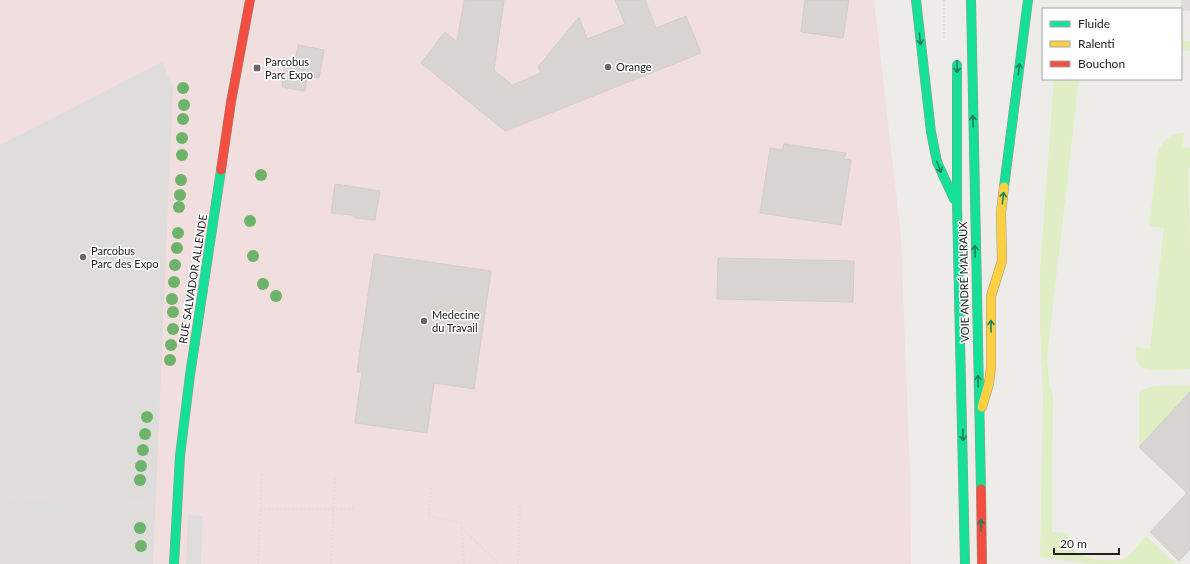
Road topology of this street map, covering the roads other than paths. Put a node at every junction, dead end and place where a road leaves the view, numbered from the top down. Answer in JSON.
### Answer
{"nodes":[{"id":1,"x":250,"y":0,"type":"edge"},
{"id":2,"x":916,"y":0,"type":"edge"},
{"id":3,"x":971,"y":0,"type":"edge"},
{"id":4,"x":1028,"y":0,"type":"edge"},
{"id":5,"x":957,"y":55,"type":"dead end"},
{"id":6,"x":957,"y":205,"type":"junction"},
{"id":7,"x":978,"y":420,"type":"junction"},
{"id":8,"x":174,"y":564,"type":"edge"},
{"id":9,"x":966,"y":564,"type":"edge"},
{"id":10,"x":982,"y":564,"type":"edge"}],
"edges":[{"from":1,"to":8,"type":"main road","name":"RUE SALVADOR ALLENDE"},
{"from":2,"to":6,"type":"main road","one_way":true},
{"from":7,"to":3,"type":"main road","name":"VOIE ANDRÉ MALRAUX","one_way":true},
{"from":7,"to":4,"type":"main road","one_way":true},
{"from":5,"to":6,"type":"main road","name":"VOIE ANDRÉ MALRAUX","one_way":true},
{"from":6,"to":9,"type":"main road","name":"VOIE ANDRÉ MALRAUX","one_way":true},
{"from":10,"to":7,"type":"main road","name":"VOIE ANDRÉ MALRAUX","one_way":true}]}
